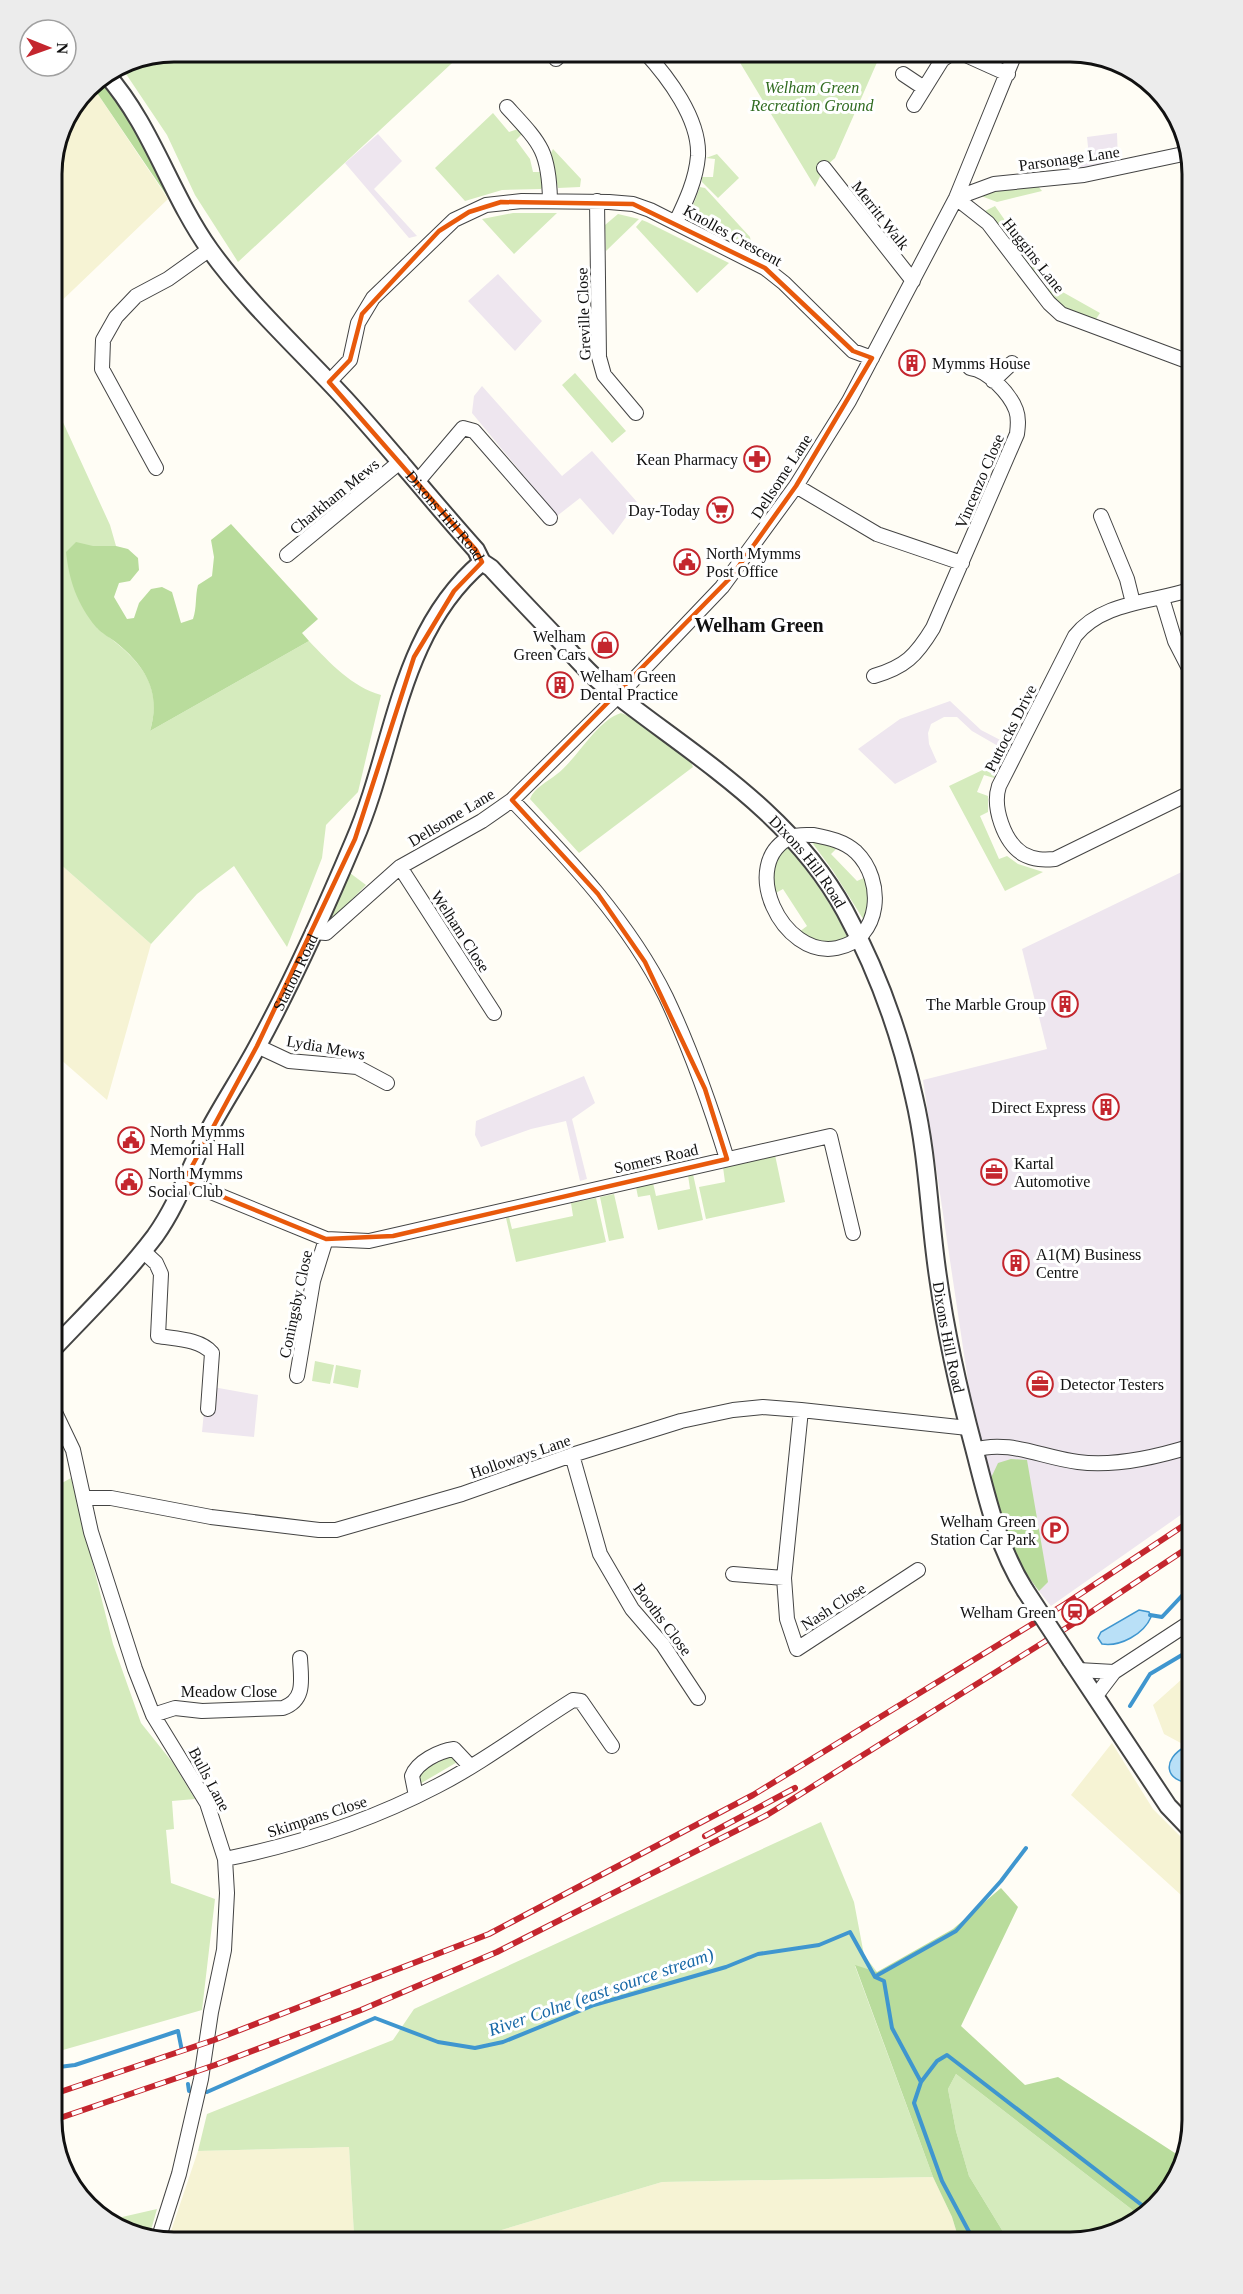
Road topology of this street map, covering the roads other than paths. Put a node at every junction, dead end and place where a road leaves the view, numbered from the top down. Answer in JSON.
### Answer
{"nodes":[{"id":1,"x":654,"y":62,"type":"edge"},
{"id":2,"x":941,"y":62,"type":"edge"},
{"id":3,"x":981,"y":62,"type":"edge"},
{"id":4,"x":1012,"y":62,"type":"edge"},
{"id":5,"x":903,"y":74,"type":"dead end"},
{"id":6,"x":1008,"y":74,"type":"junction"},
{"id":7,"x":111,"y":80,"type":"edge"},
{"id":8,"x":924,"y":88,"type":"junction"},
{"id":9,"x":914,"y":105,"type":"dead end"},
{"id":10,"x":507,"y":107,"type":"dead end"},
{"id":11,"x":1179,"y":155,"type":"edge"},
{"id":12,"x":824,"y":168,"type":"dead end"},
{"id":13,"x":956,"y":198,"type":"junction"},
{"id":14,"x":550,"y":200,"type":"junction"},
{"id":15,"x":597,"y":201,"type":"junction"},
{"id":16,"x":676,"y":222,"type":"junction"},
{"id":17,"x":210,"y":249,"type":"junction"},
{"id":18,"x":912,"y":282,"type":"junction"},
{"id":19,"x":872,"y":358,"type":"junction"},
{"id":20,"x":1182,"y":359,"type":"edge"},
{"id":21,"x":1012,"y":363,"type":"dead end"},
{"id":22,"x":970,"y":368,"type":"dead end"},
{"id":23,"x":993,"y":381,"type":"junction"},
{"id":24,"x":329,"y":382,"type":"junction"},
{"id":25,"x":636,"y":413,"type":"dead end"},
{"id":26,"x":401,"y":461,"type":"junction"},
{"id":27,"x":156,"y":468,"type":"dead end"},
{"id":28,"x":418,"y":481,"type":"junction"},
{"id":29,"x":796,"y":486,"type":"junction"},
{"id":30,"x":1101,"y":516,"type":"dead end"},
{"id":31,"x":550,"y":518,"type":"dead end"},
{"id":32,"x":287,"y":555,"type":"dead end"},
{"id":33,"x":482,"y":562,"type":"junction"},
{"id":34,"x":962,"y":563,"type":"junction"},
{"id":35,"x":1182,"y":592,"type":"edge"},
{"id":36,"x":1162,"y":598,"type":"junction"},
{"id":37,"x":1133,"y":603,"type":"junction"},
{"id":38,"x":1182,"y":655,"type":"edge"},
{"id":39,"x":874,"y":676,"type":"dead end"},
{"id":40,"x":618,"y":696,"type":"junction"},
{"id":41,"x":1182,"y":797,"type":"edge"},
{"id":42,"x":512,"y":800,"type":"junction"},
{"id":43,"x":792,"y":836,"type":"junction"},
{"id":44,"x":400,"y":867,"type":"junction"},
{"id":45,"x":313,"y":932,"type":"junction"},
{"id":46,"x":859,"y":938,"type":"junction"},
{"id":47,"x":494,"y":1013,"type":"dead end"},
{"id":48,"x":257,"y":1046,"type":"junction"},
{"id":49,"x":387,"y":1083,"type":"dead end"},
{"id":50,"x":727,"y":1159,"type":"junction"},
{"id":51,"x":184,"y":1181,"type":"junction"},
{"id":52,"x":852,"y":1233,"type":"dead end"},
{"id":53,"x":326,"y":1239,"type":"junction"},
{"id":54,"x":143,"y":1251,"type":"junction"},
{"id":55,"x":62,"y":1339,"type":"edge"},
{"id":56,"x":297,"y":1376,"type":"dead end"},
{"id":57,"x":208,"y":1409,"type":"dead end"},
{"id":58,"x":801,"y":1410,"type":"junction"},
{"id":59,"x":968,"y":1428,"type":"junction"},
{"id":60,"x":62,"y":1432,"type":"edge"},
{"id":61,"x":1182,"y":1449,"type":"edge"},
{"id":62,"x":974,"y":1450,"type":"junction"},
{"id":63,"x":572,"y":1455,"type":"junction"},
{"id":64,"x":84,"y":1498,"type":"junction"},
{"id":65,"x":918,"y":1570,"type":"dead end"},
{"id":66,"x":733,"y":1574,"type":"dead end"},
{"id":67,"x":784,"y":1578,"type":"junction"},
{"id":68,"x":1182,"y":1628,"type":"edge"},
{"id":69,"x":300,"y":1658,"type":"dead end"},
{"id":70,"x":1074,"y":1665,"type":"junction"},
{"id":71,"x":1114,"y":1672,"type":"junction"},
{"id":72,"x":1095,"y":1697,"type":"junction"},
{"id":73,"x":698,"y":1698,"type":"dead end"},
{"id":74,"x":153,"y":1715,"type":"junction"},
{"id":75,"x":612,"y":1746,"type":"dead end"},
{"id":76,"x":470,"y":1766,"type":"junction"},
{"id":77,"x":416,"y":1796,"type":"junction"},
{"id":78,"x":1182,"y":1821,"type":"edge"},
{"id":79,"x":225,"y":1859,"type":"junction"},
{"id":80,"x":161,"y":2231,"type":"edge"}],
"edges":[{"from":1,"to":16,"type":"street"},
{"from":2,"to":8,"type":"street"},
{"from":3,"to":6,"type":"street"},
{"from":4,"to":6,"type":"street","name":"Dellsome Lane"},
{"from":5,"to":8,"type":"street"},
{"from":6,"to":13,"type":"street","name":"Dellsome Lane"},
{"from":7,"to":17,"type":"street","name":"Dixons Hill Road"},
{"from":8,"to":9,"type":"street"},
{"from":10,"to":14,"type":"street"},
{"from":11,"to":13,"type":"street","name":"Parsonage Lane"},
{"from":12,"to":18,"type":"street","name":"Merritt Walk"},
{"from":13,"to":18,"type":"street","name":"Dellsome Lane"},
{"from":13,"to":20,"type":"street","name":"Huggins Lane"},
{"from":14,"to":15,"type":"street","name":"Knolles Crescent"},
{"from":14,"to":24,"type":"street","name":"Knolles Crescent"},
{"from":15,"to":16,"type":"street","name":"Knolles Crescent"},
{"from":15,"to":25,"type":"street","name":"Greville Close"},
{"from":16,"to":19,"type":"street","name":"Knolles Crescent"},
{"from":17,"to":24,"type":"street","name":"Dixons Hill Road"},
{"from":17,"to":27,"type":"street"},
{"from":18,"to":19,"type":"street","name":"Dellsome Lane"},
{"from":19,"to":29,"type":"street","name":"Dellsome Lane"},
{"from":21,"to":23,"type":"street"},
{"from":22,"to":23,"type":"street","name":"Vincenzo Close"},
{"from":23,"to":34,"type":"street","name":"Vincenzo Close"},
{"from":24,"to":26,"type":"street","name":"Dixons Hill Road"},
{"from":26,"to":28,"type":"street","name":"Dixons Hill Road"},
{"from":26,"to":32,"type":"street","name":"Charkham Mews"},
{"from":28,"to":31,"type":"street"},
{"from":28,"to":33,"type":"street","name":"Dixons Hill Road"},
{"from":29,"to":34,"type":"street"},
{"from":29,"to":40,"type":"street","name":"Dellsome Lane"},
{"from":30,"to":37,"type":"street"},
{"from":33,"to":40,"type":"street","name":"Dixons Hill Road"},
{"from":33,"to":45,"type":"street","name":"Station Road"},
{"from":34,"to":39,"type":"street","name":"Vincenzo Close"},
{"from":35,"to":36,"type":"street","name":"Puttocks Drive"},
{"from":36,"to":37,"type":"street","name":"Puttocks Drive"},
{"from":36,"to":38,"type":"street"},
{"from":37,"to":41,"type":"street","name":"Puttocks Drive"},
{"from":40,"to":42,"type":"street","name":"Dellsome Lane"},
{"from":40,"to":43,"type":"street","name":"Dixons Hill Road"},
{"from":42,"to":44,"type":"street","name":"Dellsome Lane"},
{"from":42,"to":50,"type":"street","name":"Somers Road"},
{"from":43,"to":46,"type":"street","name":"Dixons Hill Road"},
{"from":43,"to":46,"type":"street"},
{"from":43,"to":46,"type":"street"},
{"from":44,"to":45,"type":"street","name":"Dellsome Lane"},
{"from":44,"to":47,"type":"street","name":"Welham Close"},
{"from":45,"to":48,"type":"street","name":"Station Road"},
{"from":46,"to":59,"type":"street","name":"Dixons Hill Road"},
{"from":48,"to":49,"type":"street","name":"Lydia Mews"},
{"from":48,"to":51,"type":"street","name":"Station Road"},
{"from":50,"to":52,"type":"street"},
{"from":50,"to":53,"type":"street","name":"Somers Road"},
{"from":51,"to":53,"type":"street","name":"Somers Road"},
{"from":51,"to":54,"type":"street","name":"Station Road"},
{"from":53,"to":56,"type":"street","name":"Coningsby Close"},
{"from":54,"to":55,"type":"street","name":"Station Road"},
{"from":54,"to":57,"type":"street"},
{"from":58,"to":59,"type":"street","name":"Holloways Lane"},
{"from":58,"to":63,"type":"street","name":"Holloways Lane"},
{"from":58,"to":67,"type":"street","name":"Nash Close"},
{"from":59,"to":62,"type":"street","name":"Dixons Hill Road"},
{"from":60,"to":64,"type":"street","name":"Bulls Lane"},
{"from":61,"to":62,"type":"street"},
{"from":62,"to":70,"type":"street","name":"Dixons Hill Road","bridge":true},
{"from":63,"to":64,"type":"street","name":"Holloways Lane"},
{"from":63,"to":73,"type":"street","name":"Booths Close"},
{"from":64,"to":74,"type":"street","name":"Bulls Lane"},
{"from":65,"to":67,"type":"street","name":"Nash Close"},
{"from":66,"to":67,"type":"street"},
{"from":68,"to":71,"type":"street"},
{"from":69,"to":74,"type":"street","name":"Meadow Close"},
{"from":70,"to":71,"type":"street"},
{"from":70,"to":72,"type":"street","name":"Dixons Hill Road"},
{"from":71,"to":72,"type":"street"},
{"from":72,"to":78,"type":"street","name":"Dixons Hill Road"},
{"from":74,"to":79,"type":"street","name":"Bulls Lane"},
{"from":75,"to":76,"type":"street","name":"Skimpans Close"},
{"from":76,"to":77,"type":"street","name":"Skimpans Close"},
{"from":76,"to":77,"type":"street"},
{"from":77,"to":79,"type":"street","name":"Skimpans Close"},
{"from":79,"to":80,"type":"street","name":"Bulls Lane"}]}
